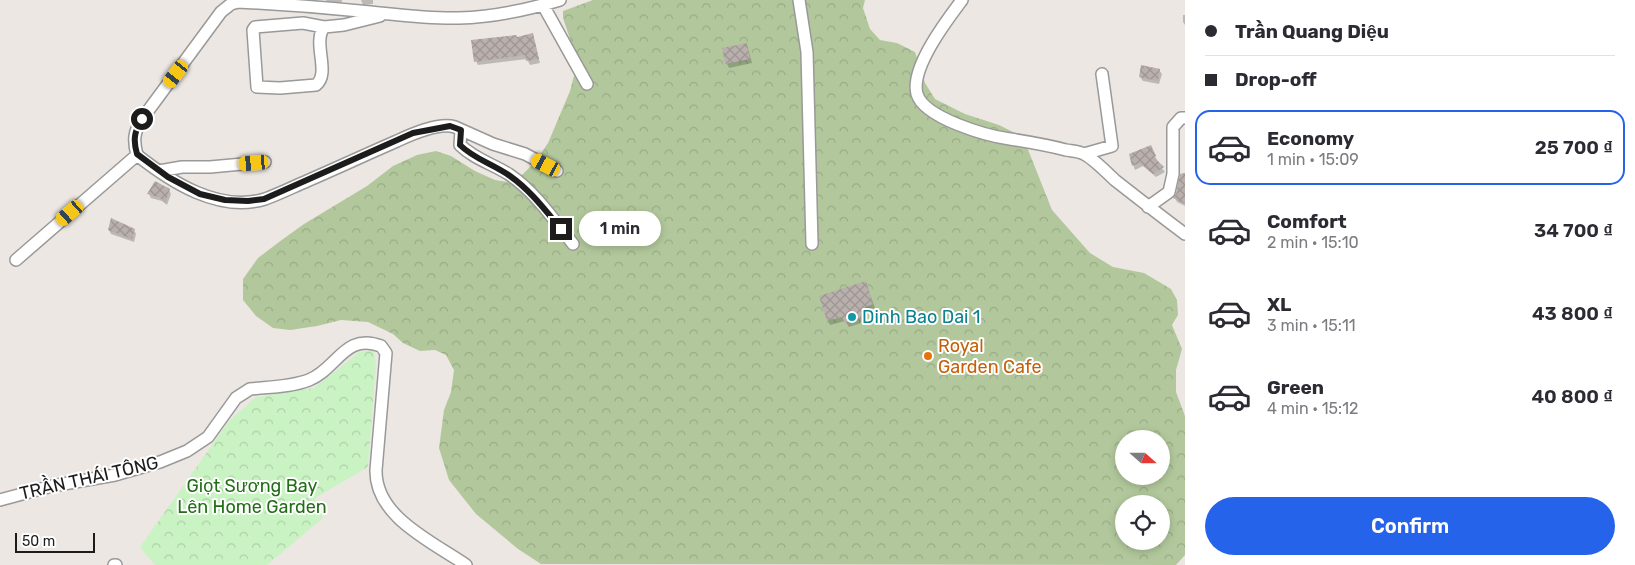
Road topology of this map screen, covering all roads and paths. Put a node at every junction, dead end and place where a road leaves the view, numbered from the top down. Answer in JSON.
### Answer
{"nodes":[{"id":1,"x":560,"y":0,"type":"edge"},
{"id":2,"x":799,"y":0,"type":"edge"},
{"id":3,"x":962,"y":0,"type":"edge"},
{"id":4,"x":543,"y":5,"type":"junction"},
{"id":5,"x":388,"y":14,"type":"junction"},
{"id":6,"x":324,"y":27,"type":"junction"},
{"id":7,"x":1102,"y":74,"type":"dead end"},
{"id":8,"x":587,"y":84,"type":"dead end"},
{"id":9,"x":1185,"y":118,"type":"edge"},
{"id":10,"x":461,"y":130,"type":"junction"},
{"id":11,"x":137,"y":154,"type":"junction"},
{"id":12,"x":1084,"y":154,"type":"junction"},
{"id":13,"x":265,"y":162,"type":"dead end"},
{"id":14,"x":159,"y":171,"type":"junction"},
{"id":15,"x":557,"y":171,"type":"dead end"},
{"id":16,"x":1148,"y":207,"type":"junction"},
{"id":17,"x":1185,"y":234,"type":"edge"},
{"id":18,"x":573,"y":244,"type":"dead end"},
{"id":19,"x":812,"y":244,"type":"dead end"},
{"id":20,"x":16,"y":260,"type":"dead end"},
{"id":21,"x":0,"y":500,"type":"edge"},
{"id":22,"x":466,"y":565,"type":"edge"}],
"edges":[{"from":1,"to":4,"type":"street"},
{"from":2,"to":19,"type":"street"},
{"from":3,"to":12,"type":"street"},
{"from":4,"to":5,"type":"street"},
{"from":4,"to":8,"type":"street"},
{"from":5,"to":6,"type":"street"},
{"from":5,"to":11,"type":"street"},
{"from":6,"to":6,"type":"street"},
{"from":7,"to":12,"type":"street"},
{"from":9,"to":16,"type":"street"},
{"from":10,"to":14,"type":"street"},
{"from":10,"to":15,"type":"street"},
{"from":10,"to":18,"type":"street"},
{"from":11,"to":14,"type":"street"},
{"from":11,"to":20,"type":"street"},
{"from":12,"to":16,"type":"street"},
{"from":13,"to":14,"type":"street"},
{"from":16,"to":17,"type":"street"},
{"from":21,"to":22,"type":"street","name":"TRẦN THÁI TÔNG"}]}
